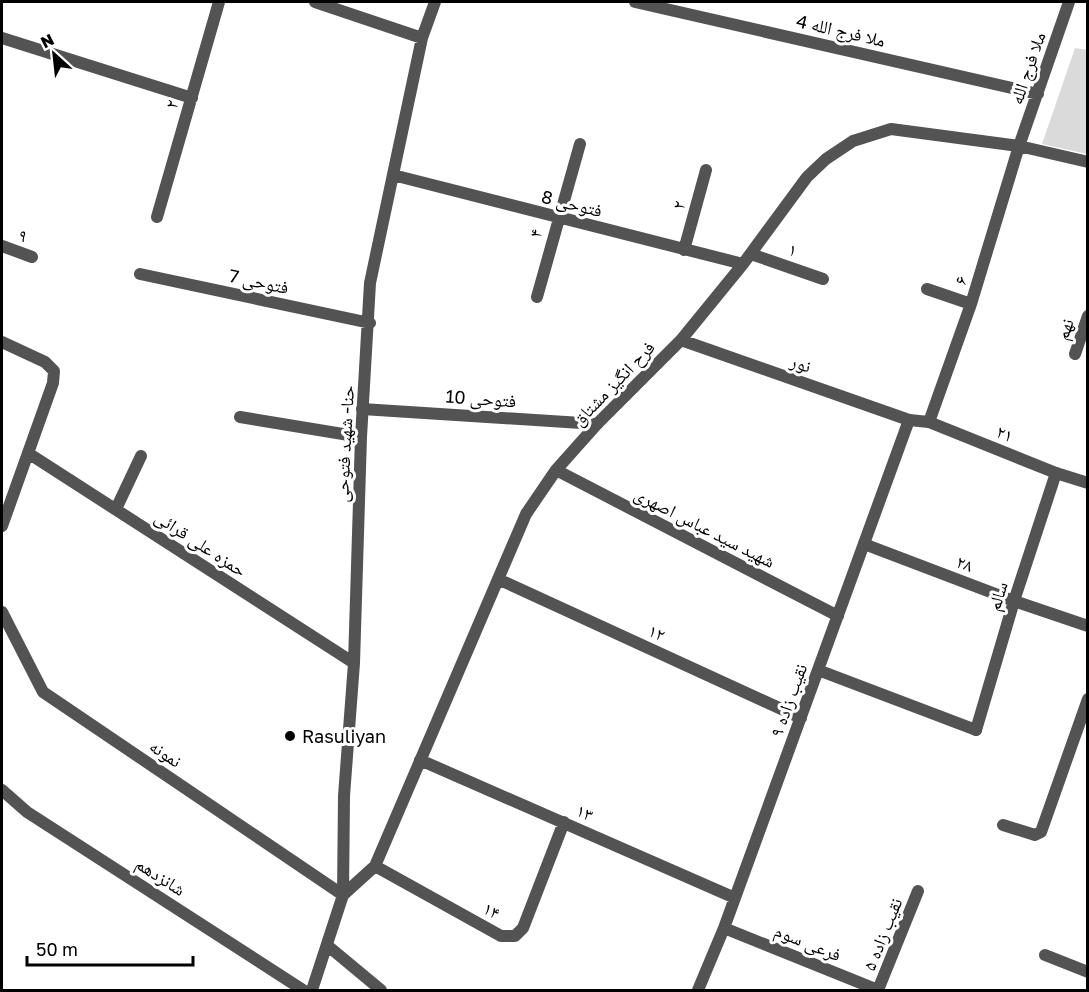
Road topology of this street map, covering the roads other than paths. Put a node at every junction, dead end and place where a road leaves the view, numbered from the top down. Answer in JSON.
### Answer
{"nodes":[{"id":1,"x":219,"y":2,"type":"edge"},
{"id":2,"x":315,"y":2,"type":"edge"},
{"id":3,"x":435,"y":2,"type":"edge"},
{"id":4,"x":635,"y":2,"type":"edge"},
{"id":5,"x":1069,"y":2,"type":"edge"},
{"id":6,"x":2,"y":38,"type":"edge"},
{"id":7,"x":422,"y":38,"type":"junction"},
{"id":8,"x":1038,"y":94,"type":"junction"},
{"id":9,"x":192,"y":98,"type":"junction"},
{"id":10,"x":580,"y":144,"type":"dead end"},
{"id":11,"x":1018,"y":146,"type":"junction"},
{"id":12,"x":1088,"y":162,"type":"edge"},
{"id":13,"x":706,"y":170,"type":"dead end"},
{"id":14,"x":393,"y":175,"type":"junction"},
{"id":15,"x":157,"y":217,"type":"dead end"},
{"id":16,"x":558,"y":218,"type":"junction"},
{"id":17,"x":2,"y":246,"type":"edge"},
{"id":18,"x":684,"y":250,"type":"junction"},
{"id":19,"x":751,"y":254,"type":"junction"},
{"id":20,"x":32,"y":257,"type":"dead end"},
{"id":21,"x":743,"y":264,"type":"junction"},
{"id":22,"x":140,"y":274,"type":"dead end"},
{"id":23,"x":823,"y":279,"type":"dead end"},
{"id":24,"x":927,"y":289,"type":"dead end"},
{"id":25,"x":537,"y":297,"type":"dead end"},
{"id":26,"x":971,"y":304,"type":"junction"},
{"id":27,"x":1088,"y":316,"type":"edge"},
{"id":28,"x":370,"y":324,"type":"junction"},
{"id":29,"x":681,"y":340,"type":"junction"},
{"id":30,"x":2,"y":342,"type":"edge"},
{"id":31,"x":1075,"y":354,"type":"dead end"},
{"id":32,"x":362,"y":409,"type":"junction"},
{"id":33,"x":240,"y":417,"type":"dead end"},
{"id":34,"x":909,"y":420,"type":"junction"},
{"id":35,"x":929,"y":422,"type":"junction"},
{"id":36,"x":597,"y":424,"type":"junction"},
{"id":37,"x":361,"y":437,"type":"junction"},
{"id":38,"x":28,"y":453,"type":"junction"},
{"id":39,"x":141,"y":456,"type":"dead end"},
{"id":40,"x":556,"y":470,"type":"junction"},
{"id":41,"x":1056,"y":473,"type":"junction"},
{"id":42,"x":1088,"y":483,"type":"edge"},
{"id":43,"x":116,"y":509,"type":"junction"},
{"id":44,"x":2,"y":526,"type":"edge"},
{"id":45,"x":864,"y":544,"type":"junction"},
{"id":46,"x":498,"y":579,"type":"junction"},
{"id":47,"x":1014,"y":601,"type":"junction"},
{"id":48,"x":2,"y":612,"type":"edge"},
{"id":49,"x":838,"y":616,"type":"junction"},
{"id":50,"x":1088,"y":626,"type":"edge"},
{"id":51,"x":354,"y":663,"type":"junction"},
{"id":52,"x":818,"y":670,"type":"junction"},
{"id":53,"x":1088,"y":699,"type":"edge"},
{"id":54,"x":801,"y":718,"type":"junction"},
{"id":55,"x":420,"y":760,"type":"junction"},
{"id":56,"x":2,"y":790,"type":"edge"},
{"id":57,"x":564,"y":822,"type":"junction"},
{"id":58,"x":1003,"y":825,"type":"dead end"},
{"id":59,"x":375,"y":867,"type":"junction"},
{"id":60,"x":918,"y":891,"type":"dead end"},
{"id":61,"x":343,"y":895,"type":"junction"},
{"id":62,"x":735,"y":898,"type":"junction"},
{"id":63,"x":724,"y":928,"type":"junction"},
{"id":64,"x":328,"y":946,"type":"junction"},
{"id":65,"x":1045,"y":955,"type":"dead end"},
{"id":66,"x":1088,"y":972,"type":"edge"},
{"id":67,"x":303,"y":990,"type":"edge"},
{"id":68,"x":312,"y":990,"type":"edge"},
{"id":69,"x":381,"y":990,"type":"edge"},
{"id":70,"x":698,"y":990,"type":"edge"},
{"id":71,"x":878,"y":990,"type":"edge"}],
"edges":[{"from":1,"to":9,"type":"street","name":"۲"},
{"from":2,"to":7,"type":"street"},
{"from":3,"to":7,"type":"street","name":"حنا- شهید فتوحی"},
{"from":4,"to":8,"type":"street","name":"4 ملا فرج الله"},
{"from":5,"to":8,"type":"street","name":"ملا فرج الله"},
{"from":6,"to":9,"type":"street"},
{"from":7,"to":14,"type":"street","name":"حنا- شهید فتوحی"},
{"from":8,"to":11,"type":"street","name":"ملا فرج الله"},
{"from":9,"to":15,"type":"street","name":"۲"},
{"from":10,"to":16,"type":"street","name":"۴"},
{"from":11,"to":12,"type":"street","name":"فرح انگیز مشتاق"},
{"from":11,"to":19,"type":"street","name":"فرح انگیز مشتاق"},
{"from":11,"to":26,"type":"street","name":"۶"},
{"from":13,"to":18,"type":"street","name":"۲"},
{"from":14,"to":16,"type":"street","name":"فتوحی 8"},
{"from":14,"to":28,"type":"street","name":"حنا- شهید فتوحی"},
{"from":16,"to":18,"type":"street","name":"فتوحی 8"},
{"from":16,"to":25,"type":"street","name":"۴"},
{"from":17,"to":20,"type":"street","name":"۹"},
{"from":18,"to":21,"type":"street","name":"فتوحی 8"},
{"from":19,"to":21,"type":"street","name":"فرح انگیز مشتاق"},
{"from":19,"to":23,"type":"street","name":"۱"},
{"from":21,"to":29,"type":"street","name":"فرح انگیز مشتاق"},
{"from":22,"to":28,"type":"street","name":"فتوحی 7"},
{"from":24,"to":26,"type":"street"},
{"from":26,"to":35,"type":"street","name":"۶"},
{"from":27,"to":31,"type":"street","name":"نهم"},
{"from":28,"to":32,"type":"street","name":"حنا- شهید فتوحی"},
{"from":29,"to":34,"type":"street","name":"نور"},
{"from":29,"to":36,"type":"street","name":"فرح انگیز مشتاق"},
{"from":30,"to":38,"type":"street"},
{"from":32,"to":36,"type":"street","name":"فتوحی 10"},
{"from":32,"to":37,"type":"street","name":"حنا- شهید فتوحی"},
{"from":33,"to":37,"type":"street"},
{"from":34,"to":35,"type":"street","name":"۲۱"},
{"from":34,"to":45,"type":"street","name":"نقیب زاده ۹"},
{"from":35,"to":41,"type":"street","name":"۲۱"},
{"from":36,"to":40,"type":"street","name":"فرح انگیز مشتاق"},
{"from":37,"to":51,"type":"street","name":"حنا- شهید فتوحی"},
{"from":38,"to":43,"type":"street","name":"حمزه علی قرائی"},
{"from":38,"to":44,"type":"street"},
{"from":39,"to":43,"type":"street"},
{"from":40,"to":46,"type":"street","name":"فرح انگیز مشتاق"},
{"from":40,"to":49,"type":"street","name":"شهید سید عباس اصهری"},
{"from":41,"to":42,"type":"street","name":"۲۱"},
{"from":41,"to":47,"type":"street","name":"سالم"},
{"from":43,"to":51,"type":"street","name":"حمزه علی قرائی"},
{"from":45,"to":47,"type":"street","name":"۲۸"},
{"from":45,"to":49,"type":"street","name":"نقیب زاده ۹"},
{"from":46,"to":54,"type":"street","name":"۱۲"},
{"from":46,"to":55,"type":"street","name":"فرح انگیز مشتاق"},
{"from":47,"to":50,"type":"street","name":"۲۸"},
{"from":47,"to":52,"type":"street","name":"سالم"},
{"from":48,"to":61,"type":"street","name":"نمونه"},
{"from":49,"to":52,"type":"street","name":"نقیب زاده ۹"},
{"from":51,"to":61,"type":"street","name":"حنا- شهید فتوحی"},
{"from":52,"to":54,"type":"street","name":"نقیب زاده ۹"},
{"from":53,"to":58,"type":"street"},
{"from":54,"to":62,"type":"street","name":"نقیب زاده ۹"},
{"from":55,"to":57,"type":"street","name":"۱۳"},
{"from":55,"to":59,"type":"street","name":"فرح انگیز مشتاق"},
{"from":56,"to":67,"type":"street","name":"شانزدهم"},
{"from":57,"to":59,"type":"street","name":"۱۴"},
{"from":57,"to":62,"type":"street","name":"۱۳"},
{"from":59,"to":61,"type":"street","name":"فرح انگیز مشتاق"},
{"from":60,"to":71,"type":"street","name":"نقیب زاده ۵"},
{"from":61,"to":64,"type":"street","name":"حنا- شهید فتوحی"},
{"from":62,"to":63,"type":"street","name":"نقیب زاده ۹"},
{"from":63,"to":70,"type":"street","name":"نقیب زاده ۹"},
{"from":63,"to":71,"type":"street","name":"فرعی سوم"},
{"from":64,"to":68,"type":"street","name":"حنا- شهید فتوحی"},
{"from":64,"to":69,"type":"street"},
{"from":65,"to":66,"type":"street"}]}
